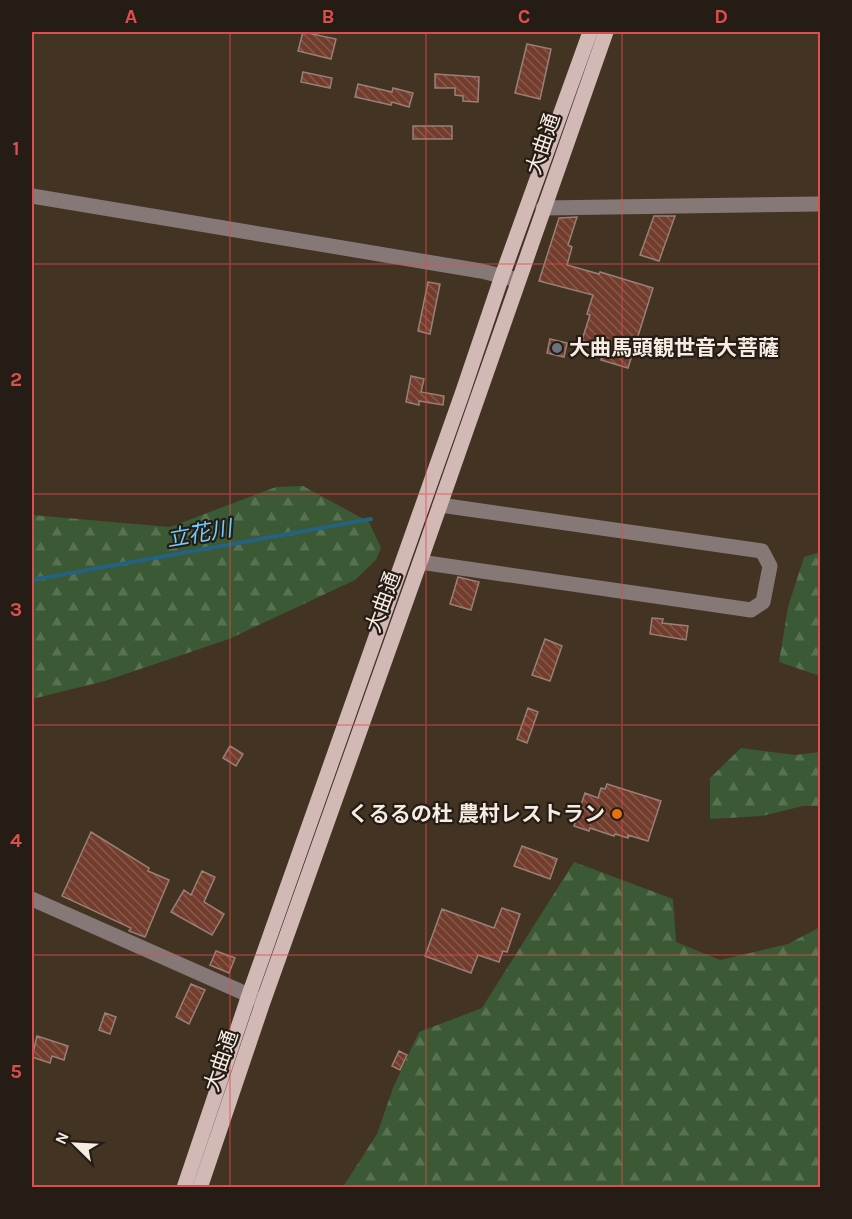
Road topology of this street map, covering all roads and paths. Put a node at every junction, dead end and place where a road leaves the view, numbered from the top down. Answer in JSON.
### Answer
{"nodes":[{"id":1,"x":590,"y":32,"type":"edge"},
{"id":2,"x":606,"y":32,"type":"edge"},
{"id":3,"x":32,"y":196,"type":"edge"},
{"id":4,"x":820,"y":204,"type":"edge"},
{"id":5,"x":543,"y":208,"type":"junction"},
{"id":6,"x":502,"y":276,"type":"junction"},
{"id":7,"x":518,"y":280,"type":"junction"},
{"id":8,"x":440,"y":505,"type":"junction"},
{"id":9,"x":420,"y":562,"type":"junction"},
{"id":10,"x":32,"y":899,"type":"edge"},
{"id":11,"x":256,"y":998,"type":"junction"},
{"id":12,"x":184,"y":1188,"type":"edge"},
{"id":13,"x":200,"y":1188,"type":"edge"}],
"edges":[{"from":1,"to":6,"type":"main road","name":"大曲通"},
{"from":2,"to":5,"type":"main road","name":"大曲通"},
{"from":3,"to":6,"type":"street"},
{"from":4,"to":5,"type":"street"},
{"from":5,"to":7,"type":"main road","name":"大曲通"},
{"from":6,"to":7,"type":"street"},
{"from":6,"to":11,"type":"main road","name":"大曲通"},
{"from":7,"to":8,"type":"main road","name":"大曲通"},
{"from":8,"to":9,"type":"main road","name":"大曲通"},
{"from":8,"to":9,"type":"street"},
{"from":9,"to":11,"type":"main road","name":"大曲通"},
{"from":10,"to":11,"type":"street"},
{"from":11,"to":12,"type":"main road","name":"大曲通"},
{"from":11,"to":13,"type":"main road","name":"大曲通"}]}
